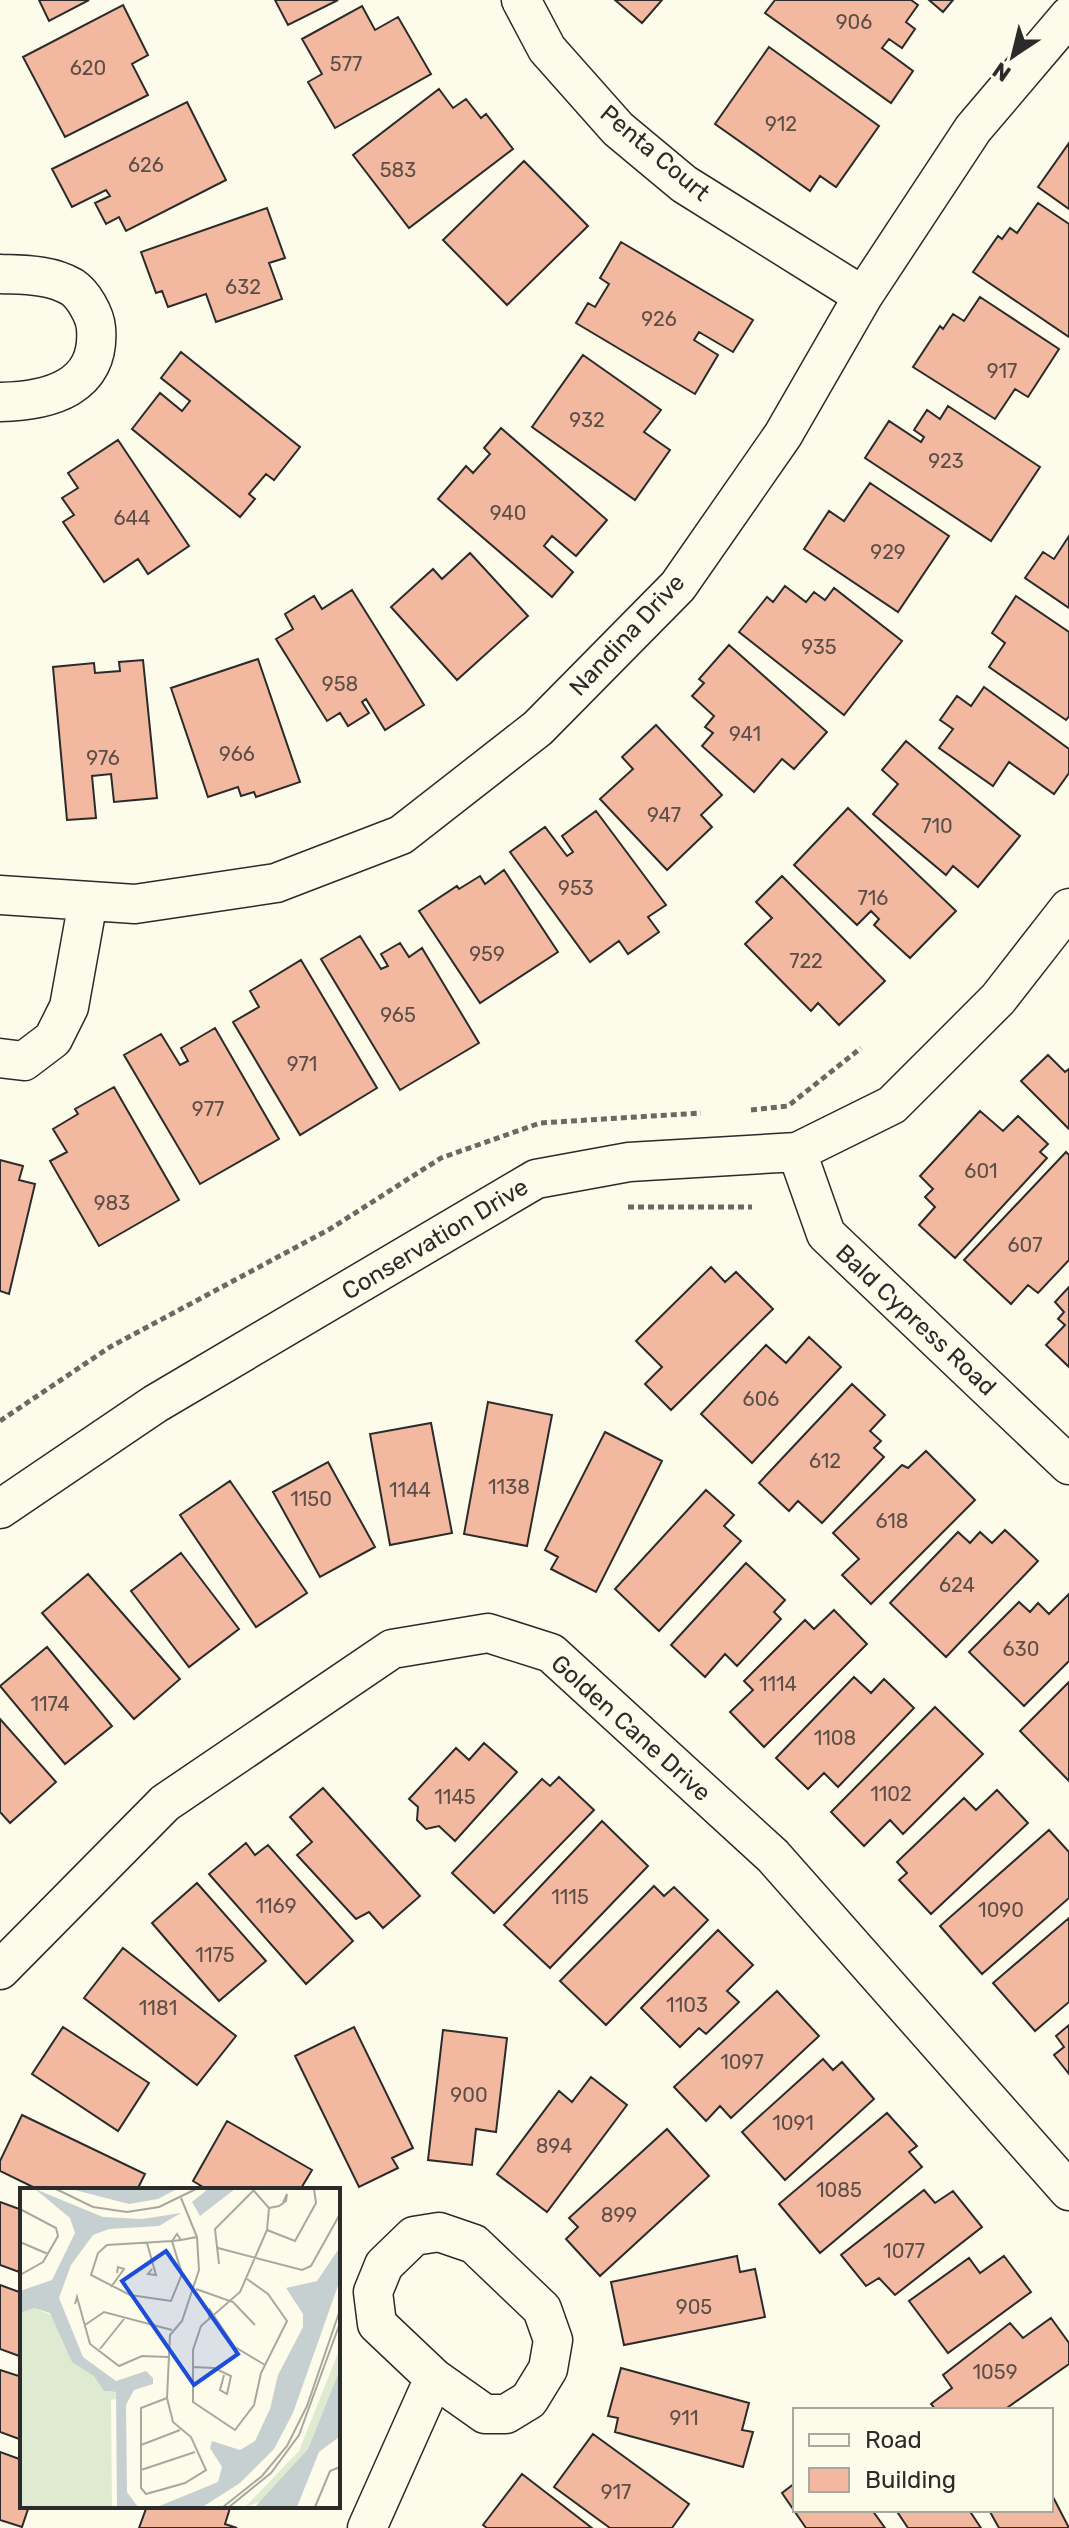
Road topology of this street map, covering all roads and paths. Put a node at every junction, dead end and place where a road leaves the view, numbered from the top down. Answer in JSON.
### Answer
{"nodes":[{"id":1,"x":521,"y":0,"type":"edge"},
{"id":2,"x":1069,"y":16,"type":"edge"},
{"id":3,"x":0,"y":274,"type":"edge"},
{"id":4,"x":863,"y":296,"type":"junction"},
{"id":5,"x":0,"y":402,"type":"edge"},
{"id":6,"x":0,"y":895,"type":"edge"},
{"id":7,"x":88,"y":901,"type":"junction"},
{"id":8,"x":1069,"y":908,"type":"edge"},
{"id":9,"x":0,"y":1058,"type":"edge"},
{"id":10,"x":797,"y":1152,"type":"junction"},
{"id":11,"x":622,"y":1207,"type":"dead end"},
{"id":12,"x":752,"y":1207,"type":"dead end"},
{"id":13,"x":1069,"y":1465,"type":"edge"},
{"id":14,"x":0,"y":1509,"type":"edge"},
{"id":15,"x":0,"y":1970,"type":"edge"},
{"id":16,"x":1069,"y":2191,"type":"edge"},
{"id":17,"x":434,"y":2378,"type":"junction"},
{"id":18,"x":367,"y":2528,"type":"edge"}],
"edges":[{"from":1,"to":4,"type":"street","name":"Penta Court"},
{"from":2,"to":4,"type":"street","name":"Nandina Drive"},
{"from":3,"to":5,"type":"street"},
{"from":4,"to":7,"type":"street","name":"Nandina Drive"},
{"from":6,"to":7,"type":"street","name":"Nandina Drive"},
{"from":7,"to":9,"type":"street"},
{"from":8,"to":10,"type":"street","name":"Conservation Drive"},
{"from":10,"to":13,"type":"street","name":"Bald Cypress Road"},
{"from":10,"to":14,"type":"street","name":"Conservation Drive"},
{"from":11,"to":12,"type":"path"},
{"from":15,"to":16,"type":"street","name":"Golden Cane Drive"},
{"from":17,"to":17,"type":"street"},
{"from":17,"to":18,"type":"street"}]}
